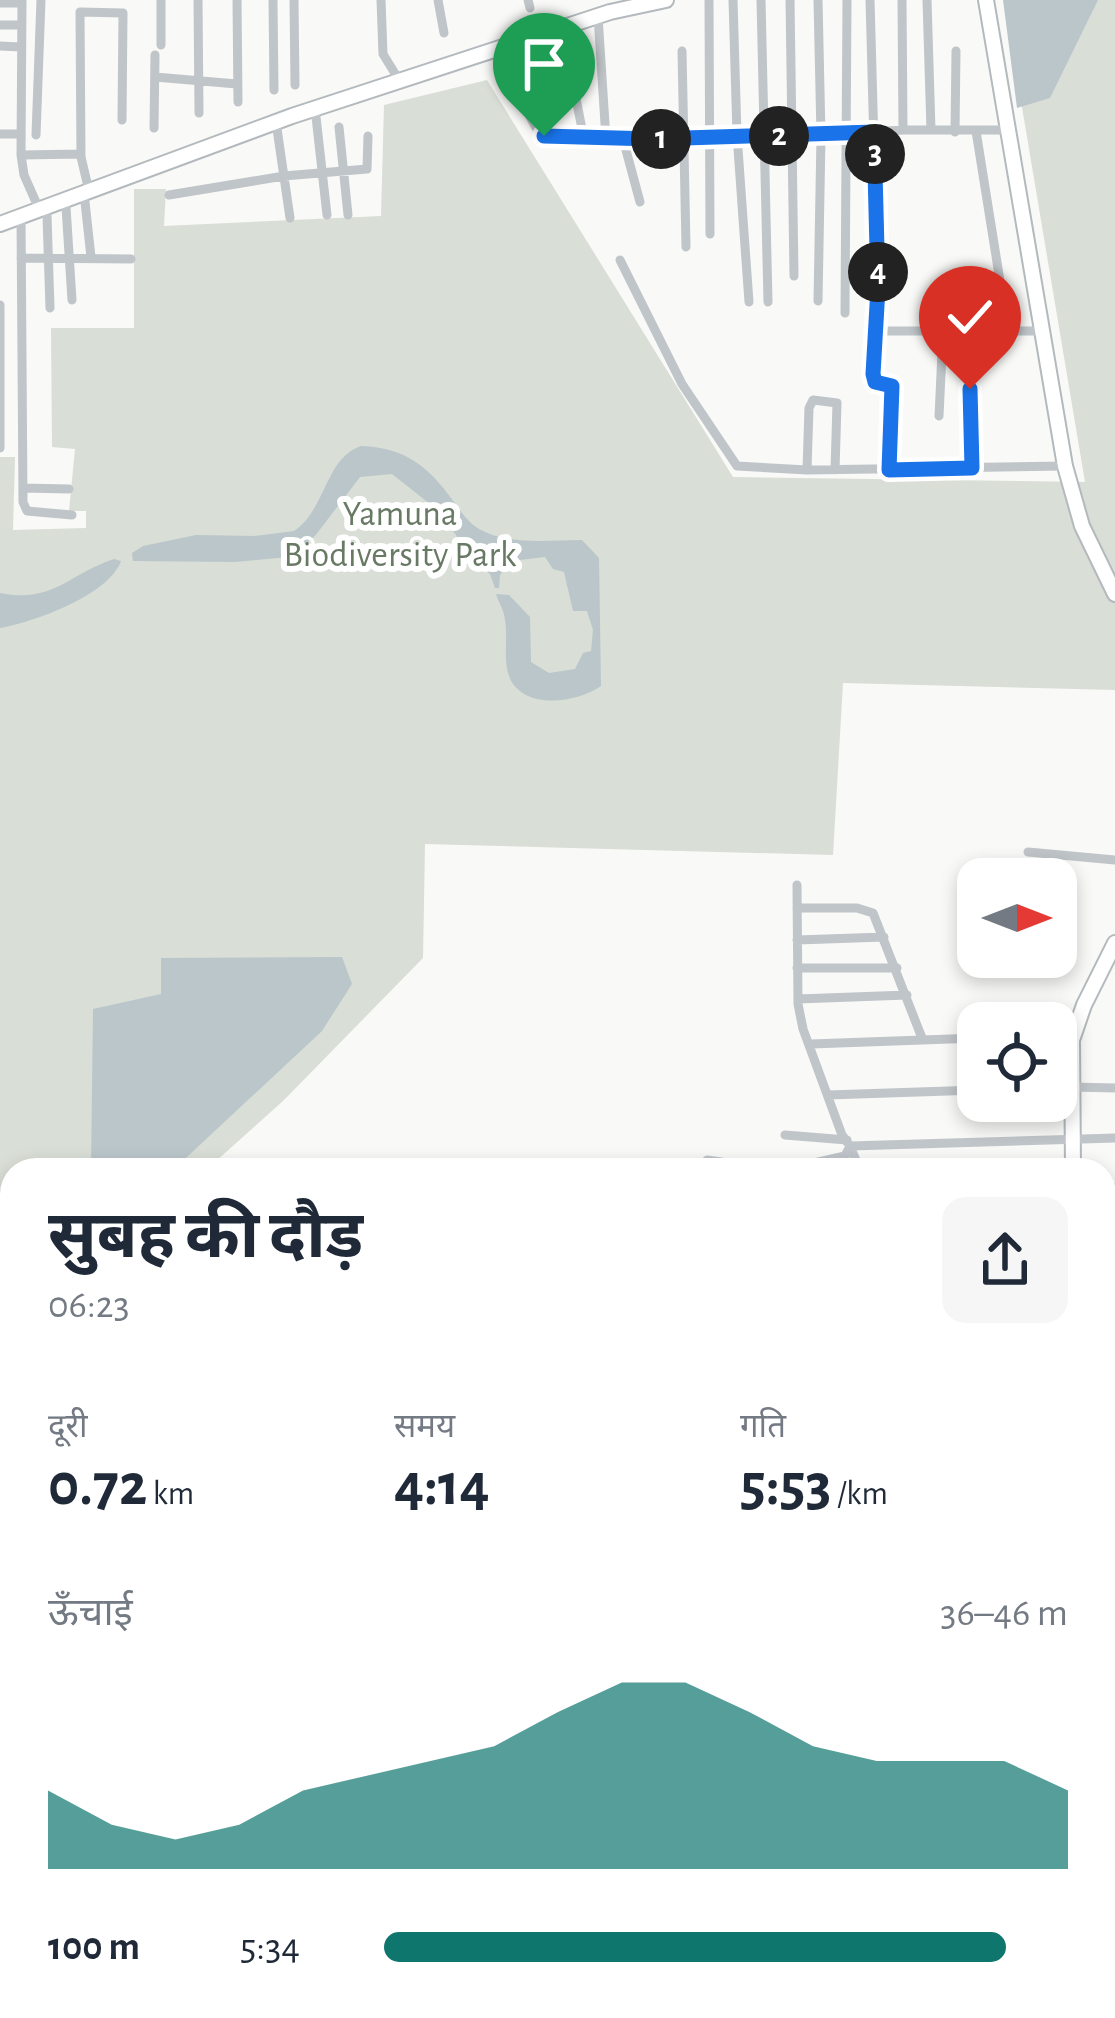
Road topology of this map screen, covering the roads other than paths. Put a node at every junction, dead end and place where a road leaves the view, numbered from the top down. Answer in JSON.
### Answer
{"nodes":[{"id":1,"x":41,"y":0,"type":"edge"},
{"id":2,"x":161,"y":0,"type":"edge"},
{"id":3,"x":198,"y":0,"type":"edge"},
{"id":4,"x":237,"y":0,"type":"edge"},
{"id":5,"x":273,"y":0,"type":"edge"},
{"id":6,"x":294,"y":0,"type":"edge"},
{"id":7,"x":382,"y":0,"type":"edge"},
{"id":8,"x":438,"y":0,"type":"edge"},
{"id":9,"x":665,"y":0,"type":"edge"},
{"id":10,"x":709,"y":0,"type":"edge"},
{"id":11,"x":734,"y":0,"type":"edge"},
{"id":12,"x":761,"y":0,"type":"edge"},
{"id":13,"x":790,"y":0,"type":"edge"},
{"id":14,"x":818,"y":0,"type":"edge"},
{"id":15,"x":847,"y":0,"type":"edge"},
{"id":16,"x":870,"y":0,"type":"edge"},
{"id":17,"x":902,"y":0,"type":"edge"},
{"id":18,"x":927,"y":0,"type":"edge"},
{"id":19,"x":986,"y":0,"type":"edge"},
{"id":20,"x":22,"y":2,"type":"edge"},
{"id":21,"x":0,"y":3,"type":"edge"},
{"id":22,"x":598,"y":16,"type":"junction"},
{"id":23,"x":0,"y":25,"type":"edge"},
{"id":24,"x":21,"y":25,"type":"junction"},
{"id":25,"x":562,"y":28,"type":"junction"},
{"id":26,"x":444,"y":33,"type":"dead end"},
{"id":27,"x":0,"y":46,"type":"edge"},
{"id":28,"x":21,"y":46,"type":"junction"},
{"id":29,"x":493,"y":50,"type":"junction"},
{"id":30,"x":682,"y":51,"type":"dead end"},
{"id":31,"x":956,"y":51,"type":"dead end"},
{"id":32,"x":155,"y":77,"type":"junction"},
{"id":33,"x":199,"y":79,"type":"junction"},
{"id":34,"x":399,"y":80,"type":"junction"},
{"id":35,"x":237,"y":84,"type":"junction"},
{"id":36,"x":296,"y":85,"type":"dead end"},
{"id":37,"x":274,"y":90,"type":"dead end"},
{"id":38,"x":238,"y":102,"type":"dead end"},
{"id":39,"x":315,"y":108,"type":"junction"},
{"id":40,"x":199,"y":113,"type":"dead end"},
{"id":41,"x":122,"y":120,"type":"dead end"},
{"id":42,"x":276,"y":122,"type":"junction"},
{"id":43,"x":339,"y":127,"type":"dead end"},
{"id":44,"x":154,"y":128,"type":"dead end"},
{"id":45,"x":903,"y":130,"type":"junction"},
{"id":46,"x":931,"y":130,"type":"junction"},
{"id":47,"x":1009,"y":130,"type":"junction"},
{"id":48,"x":955,"y":131,"type":"junction"},
{"id":49,"x":976,"y":131,"type":"junction"},
{"id":50,"x":874,"y":132,"type":"junction"},
{"id":51,"x":0,"y":134,"type":"edge"},
{"id":52,"x":20,"y":134,"type":"junction"},
{"id":53,"x":36,"y":135,"type":"dead end"},
{"id":54,"x":684,"y":135,"type":"junction"},
{"id":55,"x":710,"y":135,"type":"junction"},
{"id":56,"x":737,"y":135,"type":"junction"},
{"id":57,"x":847,"y":135,"type":"junction"},
{"id":58,"x":368,"y":136,"type":"dead end"},
{"id":59,"x":766,"y":136,"type":"junction"},
{"id":60,"x":821,"y":136,"type":"junction"},
{"id":61,"x":793,"y":137,"type":"junction"},
{"id":62,"x":584,"y":139,"type":"junction"},
{"id":63,"x":606,"y":139,"type":"junction"},
{"id":64,"x":622,"y":139,"type":"junction"},
{"id":65,"x":21,"y":155,"type":"junction"},
{"id":66,"x":81,"y":158,"type":"junction"},
{"id":67,"x":344,"y":171,"type":"junction"},
{"id":68,"x":323,"y":173,"type":"junction"},
{"id":69,"x":284,"y":176,"type":"junction"},
{"id":70,"x":169,"y":195,"type":"dead end"},
{"id":71,"x":87,"y":197,"type":"junction"},
{"id":72,"x":640,"y":202,"type":"dead end"},
{"id":73,"x":66,"y":207,"type":"dead end"},
{"id":74,"x":43,"y":212,"type":"junction"},
{"id":75,"x":327,"y":215,"type":"dead end"},
{"id":76,"x":348,"y":215,"type":"dead end"},
{"id":77,"x":21,"y":216,"type":"junction"},
{"id":78,"x":290,"y":218,"type":"dead end"},
{"id":79,"x":0,"y":224,"type":"edge"},
{"id":80,"x":710,"y":234,"type":"dead end"},
{"id":81,"x":686,"y":248,"type":"dead end"},
{"id":82,"x":50,"y":256,"type":"junction"},
{"id":83,"x":71,"y":257,"type":"junction"},
{"id":84,"x":92,"y":257,"type":"junction"},
{"id":85,"x":22,"y":258,"type":"junction"},
{"id":86,"x":131,"y":260,"type":"dead end"},
{"id":87,"x":620,"y":260,"type":"dead end"},
{"id":88,"x":794,"y":276,"type":"dead end"},
{"id":89,"x":1000,"y":281,"type":"dead end"},
{"id":90,"x":72,"y":300,"type":"dead end"},
{"id":91,"x":818,"y":301,"type":"dead end"},
{"id":92,"x":749,"y":302,"type":"dead end"},
{"id":93,"x":768,"y":302,"type":"dead end"},
{"id":94,"x":0,"y":305,"type":"edge"},
{"id":95,"x":50,"y":308,"type":"dead end"},
{"id":96,"x":845,"y":314,"type":"dead end"},
{"id":97,"x":875,"y":331,"type":"junction"},
{"id":98,"x":944,"y":331,"type":"junction"},
{"id":99,"x":1044,"y":331,"type":"junction"},
{"id":100,"x":970,"y":389,"type":"dead end"},
{"id":101,"x":939,"y":416,"type":"dead end"},
{"id":102,"x":0,"y":448,"type":"edge"},
{"id":103,"x":1065,"y":466,"type":"junction"},
{"id":104,"x":972,"y":468,"type":"junction"},
{"id":105,"x":807,"y":470,"type":"junction"},
{"id":106,"x":835,"y":470,"type":"junction"},
{"id":107,"x":889,"y":470,"type":"junction"},
{"id":108,"x":23,"y":488,"type":"junction"},
{"id":109,"x":69,"y":488,"type":"dead end"},
{"id":110,"x":73,"y":515,"type":"dead end"},
{"id":111,"x":1115,"y":594,"type":"edge"},
{"id":112,"x":1028,"y":852,"type":"dead end"},
{"id":113,"x":1115,"y":860,"type":"edge"},
{"id":114,"x":797,"y":885,"type":"dead end"},
{"id":115,"x":797,"y":908,"type":"junction"},
{"id":116,"x":884,"y":937,"type":"junction"},
{"id":117,"x":796,"y":940,"type":"junction"},
{"id":118,"x":1115,"y":943,"type":"edge"},
{"id":119,"x":797,"y":968,"type":"junction"},
{"id":120,"x":897,"y":968,"type":"junction"},
{"id":121,"x":907,"y":995,"type":"junction"},
{"id":122,"x":798,"y":999,"type":"junction"},
{"id":123,"x":1077,"y":1022,"type":"edge"},
{"id":124,"x":957,"y":1038,"type":"edge"},
{"id":125,"x":922,"y":1039,"type":"junction"},
{"id":126,"x":811,"y":1044,"type":"junction"},
{"id":127,"x":1115,"y":1088,"type":"edge"},
{"id":128,"x":1077,"y":1090,"type":"edge"},
{"id":129,"x":957,"y":1091,"type":"edge"},
{"id":130,"x":828,"y":1094,"type":"junction"},
{"id":131,"x":1070,"y":1122,"type":"edge"},
{"id":132,"x":785,"y":1135,"type":"dead end"},
{"id":133,"x":1072,"y":1137,"type":"junction"},
{"id":134,"x":1115,"y":1138,"type":"edge"},
{"id":135,"x":848,"y":1143,"type":"junction"},
{"id":136,"x":836,"y":1158,"type":"edge"},
{"id":137,"x":855,"y":1158,"type":"edge"},
{"id":138,"x":1073,"y":1158,"type":"edge"}],
"edges":[{"from":1,"to":53,"type":"street"},
{"from":2,"to":32,"type":"street"},
{"from":3,"to":33,"type":"street"},
{"from":4,"to":35,"type":"street"},
{"from":5,"to":37,"type":"street"},
{"from":6,"to":36,"type":"street"},
{"from":7,"to":34,"type":"street"},
{"from":8,"to":26,"type":"street"},
{"from":9,"to":22,"type":"street"},
{"from":10,"to":55,"type":"street"},
{"from":11,"to":56,"type":"street"},
{"from":12,"to":59,"type":"street"},
{"from":13,"to":61,"type":"street"},
{"from":14,"to":60,"type":"street"},
{"from":15,"to":57,"type":"street"},
{"from":16,"to":50,"type":"street"},
{"from":17,"to":45,"type":"street"},
{"from":18,"to":46,"type":"street"},
{"from":19,"to":47,"type":"street"},
{"from":20,"to":21,"type":"street"},
{"from":20,"to":24,"type":"street"},
{"from":22,"to":25,"type":"street"},
{"from":22,"to":63,"type":"street"},
{"from":23,"to":24,"type":"street"},
{"from":24,"to":28,"type":"street"},
{"from":25,"to":29,"type":"street"},
{"from":25,"to":62,"type":"street"},
{"from":27,"to":28,"type":"street"},
{"from":28,"to":52,"type":"street"},
{"from":29,"to":34,"type":"street"},
{"from":29,"to":62,"type":"street"},
{"from":30,"to":54,"type":"street"},
{"from":31,"to":48,"type":"street"},
{"from":32,"to":33,"type":"street"},
{"from":32,"to":44,"type":"street"},
{"from":33,"to":35,"type":"street"},
{"from":33,"to":40,"type":"street"},
{"from":34,"to":39,"type":"street"},
{"from":35,"to":38,"type":"street"},
{"from":39,"to":42,"type":"street"},
{"from":39,"to":68,"type":"street"},
{"from":41,"to":66,"type":"street"},
{"from":42,"to":69,"type":"street"},
{"from":42,"to":71,"type":"street"},
{"from":43,"to":67,"type":"street"},
{"from":45,"to":46,"type":"street"},
{"from":45,"to":50,"type":"street"},
{"from":46,"to":48,"type":"street"},
{"from":47,"to":49,"type":"street"},
{"from":47,"to":99,"type":"street"},
{"from":48,"to":49,"type":"street"},
{"from":49,"to":89,"type":"street"},
{"from":50,"to":57,"type":"street"},
{"from":50,"to":97,"type":"street"},
{"from":51,"to":52,"type":"street"},
{"from":52,"to":65,"type":"street"},
{"from":54,"to":55,"type":"street"},
{"from":54,"to":64,"type":"street"},
{"from":54,"to":81,"type":"street"},
{"from":55,"to":56,"type":"street"},
{"from":55,"to":80,"type":"street"},
{"from":56,"to":59,"type":"street"},
{"from":56,"to":92,"type":"street"},
{"from":57,"to":60,"type":"street"},
{"from":57,"to":96,"type":"street"},
{"from":58,"to":67,"type":"street"},
{"from":59,"to":61,"type":"street"},
{"from":59,"to":93,"type":"street"},
{"from":60,"to":61,"type":"street"},
{"from":60,"to":91,"type":"street"},
{"from":61,"to":88,"type":"street"},
{"from":62,"to":63,"type":"street"},
{"from":63,"to":64,"type":"street"},
{"from":64,"to":72,"type":"street"},
{"from":65,"to":66,"type":"street"},
{"from":65,"to":74,"type":"street"},
{"from":66,"to":71,"type":"street"},
{"from":67,"to":68,"type":"street"},
{"from":67,"to":76,"type":"street"},
{"from":68,"to":69,"type":"street"},
{"from":68,"to":75,"type":"street"},
{"from":69,"to":70,"type":"street"},
{"from":69,"to":78,"type":"street"},
{"from":71,"to":74,"type":"street"},
{"from":71,"to":84,"type":"street"},
{"from":73,"to":83,"type":"street"},
{"from":74,"to":77,"type":"street"},
{"from":74,"to":82,"type":"street"},
{"from":77,"to":79,"type":"street"},
{"from":77,"to":85,"type":"street"},
{"from":82,"to":83,"type":"street"},
{"from":82,"to":85,"type":"street"},
{"from":82,"to":95,"type":"street"},
{"from":83,"to":84,"type":"street"},
{"from":83,"to":90,"type":"street"},
{"from":84,"to":86,"type":"street"},
{"from":85,"to":108,"type":"street"},
{"from":87,"to":105,"type":"street"},
{"from":94,"to":102,"type":"street"},
{"from":97,"to":98,"type":"street"},
{"from":97,"to":107,"type":"street"},
{"from":98,"to":99,"type":"street"},
{"from":98,"to":101,"type":"street"},
{"from":99,"to":103,"type":"street"},
{"from":100,"to":104,"type":"street"},
{"from":103,"to":104,"type":"street"},
{"from":103,"to":111,"type":"street"},
{"from":104,"to":107,"type":"street"},
{"from":105,"to":106,"type":"street"},
{"from":105,"to":106,"type":"street"},
{"from":106,"to":107,"type":"street"},
{"from":108,"to":109,"type":"street"},
{"from":108,"to":110,"type":"street"},
{"from":112,"to":113,"type":"street"},
{"from":114,"to":115,"type":"street"},
{"from":115,"to":116,"type":"street"},
{"from":115,"to":117,"type":"street"},
{"from":116,"to":117,"type":"street"},
{"from":116,"to":120,"type":"street"},
{"from":117,"to":119,"type":"street"},
{"from":118,"to":123,"type":"street"},
{"from":119,"to":120,"type":"street"},
{"from":119,"to":122,"type":"street"},
{"from":120,"to":121,"type":"street"},
{"from":121,"to":122,"type":"street"},
{"from":121,"to":125,"type":"street"},
{"from":122,"to":126,"type":"street"},
{"from":124,"to":125,"type":"street"},
{"from":125,"to":126,"type":"street"},
{"from":126,"to":130,"type":"street"},
{"from":127,"to":128,"type":"street"},
{"from":129,"to":130,"type":"street"},
{"from":130,"to":135,"type":"street"},
{"from":131,"to":133,"type":"street"},
{"from":132,"to":135,"type":"street"},
{"from":133,"to":134,"type":"street"},
{"from":133,"to":135,"type":"street"},
{"from":133,"to":138,"type":"street"},
{"from":135,"to":136,"type":"street"},
{"from":135,"to":137,"type":"street"}]}
